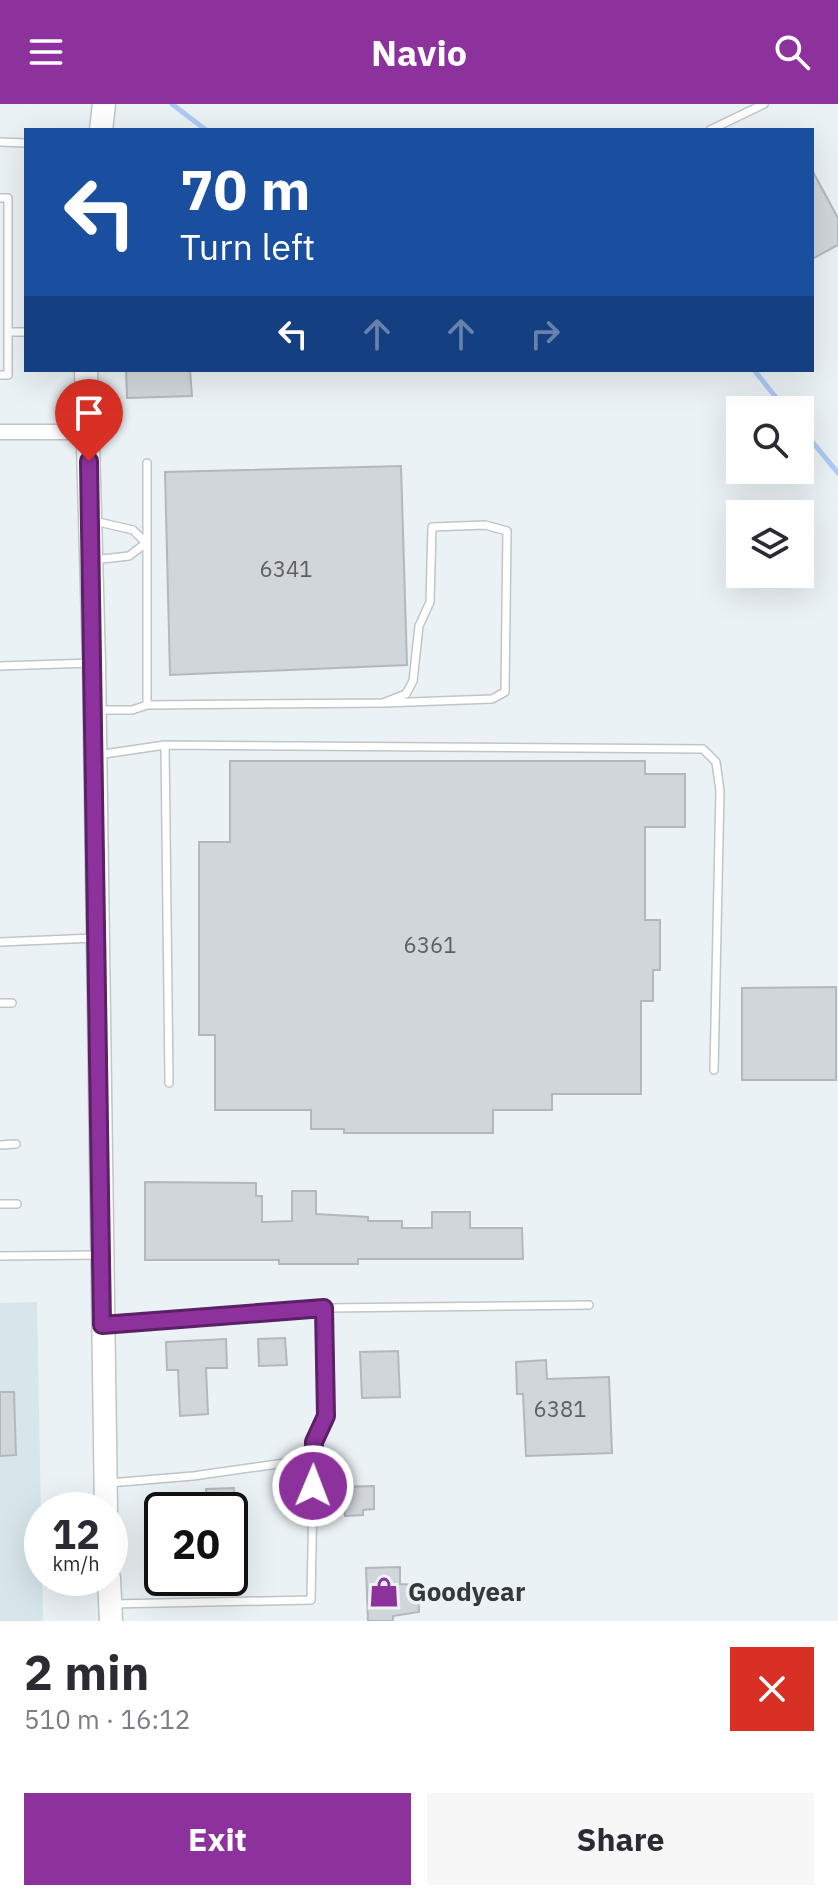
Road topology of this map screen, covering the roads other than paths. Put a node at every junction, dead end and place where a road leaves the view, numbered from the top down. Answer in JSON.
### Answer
{"nodes":[{"id":1,"x":104,"y":104,"type":"edge"},
{"id":2,"x":764,"y":104,"type":"edge"},
{"id":3,"x":101,"y":128,"type":"edge"},
{"id":4,"x":714,"y":128,"type":"edge"},
{"id":5,"x":0,"y":142,"type":"edge"},
{"id":6,"x":24,"y":143,"type":"edge"},
{"id":7,"x":4,"y":198,"type":"edge"},
{"id":8,"x":8,"y":332,"type":"junction"},
{"id":9,"x":24,"y":332,"type":"edge"},
{"id":10,"x":86,"y":372,"type":"edge"},
{"id":11,"x":0,"y":375,"type":"edge"},
{"id":12,"x":0,"y":432,"type":"edge"},
{"id":13,"x":88,"y":432,"type":"junction"},
{"id":14,"x":147,"y":463,"type":"dead end"},
{"id":15,"x":90,"y":520,"type":"junction"},
{"id":16,"x":146,"y":543,"type":"junction"},
{"id":17,"x":91,"y":561,"type":"junction"},
{"id":18,"x":94,"y":663,"type":"junction"},
{"id":19,"x":0,"y":666,"type":"edge"},
{"id":20,"x":383,"y":703,"type":"junction"},
{"id":21,"x":147,"y":705,"type":"junction"},
{"id":22,"x":94,"y":710,"type":"junction"},
{"id":23,"x":165,"y":745,"type":"junction"},
{"id":24,"x":95,"y":755,"type":"junction"},
{"id":25,"x":98,"y":938,"type":"junction"},
{"id":26,"x":0,"y":942,"type":"edge"},
{"id":27,"x":0,"y":1003,"type":"edge"},
{"id":28,"x":12,"y":1003,"type":"dead end"},
{"id":29,"x":714,"y":1070,"type":"dead end"},
{"id":30,"x":169,"y":1083,"type":"dead end"},
{"id":31,"x":16,"y":1144,"type":"dead end"},
{"id":32,"x":0,"y":1145,"type":"edge"},
{"id":33,"x":0,"y":1204,"type":"edge"},
{"id":34,"x":17,"y":1204,"type":"dead end"},
{"id":35,"x":101,"y":1255,"type":"junction"},
{"id":36,"x":0,"y":1256,"type":"edge"},
{"id":37,"x":589,"y":1305,"type":"dead end"},
{"id":38,"x":324,"y":1308,"type":"junction"},
{"id":39,"x":102,"y":1325,"type":"junction"},
{"id":40,"x":313,"y":1459,"type":"junction"},
{"id":41,"x":105,"y":1483,"type":"junction"},
{"id":42,"x":105,"y":1492,"type":"edge"},
{"id":43,"x":110,"y":1613,"type":"edge"}],
"edges":[{"from":1,"to":3,"type":"main road"},
{"from":2,"to":4,"type":"lane"},
{"from":5,"to":6,"type":"lane"},
{"from":7,"to":8,"type":"lane"},
{"from":8,"to":9,"type":"lane"},
{"from":8,"to":11,"type":"lane"},
{"from":10,"to":13,"type":"main road"},
{"from":12,"to":13,"type":"street"},
{"from":13,"to":15,"type":"main road"},
{"from":14,"to":16,"type":"lane"},
{"from":15,"to":16,"type":"lane"},
{"from":15,"to":17,"type":"main road"},
{"from":16,"to":17,"type":"lane"},
{"from":16,"to":21,"type":"lane"},
{"from":17,"to":18,"type":"main road"},
{"from":18,"to":19,"type":"lane"},
{"from":18,"to":22,"type":"main road"},
{"from":20,"to":20,"type":"lane"},
{"from":20,"to":21,"type":"lane"},
{"from":21,"to":22,"type":"lane"},
{"from":22,"to":24,"type":"main road"},
{"from":23,"to":24,"type":"lane"},
{"from":23,"to":29,"type":"lane"},
{"from":23,"to":30,"type":"lane"},
{"from":24,"to":25,"type":"main road"},
{"from":25,"to":26,"type":"lane"},
{"from":25,"to":35,"type":"main road"},
{"from":27,"to":28,"type":"lane"},
{"from":31,"to":32,"type":"lane"},
{"from":33,"to":34,"type":"lane"},
{"from":35,"to":36,"type":"lane"},
{"from":35,"to":39,"type":"main road"},
{"from":37,"to":38,"type":"lane"},
{"from":38,"to":39,"type":"lane"},
{"from":38,"to":40,"type":"lane"},
{"from":39,"to":41,"type":"main road"},
{"from":40,"to":41,"type":"lane"},
{"from":40,"to":43,"type":"lane"},
{"from":41,"to":42,"type":"main road"}]}
